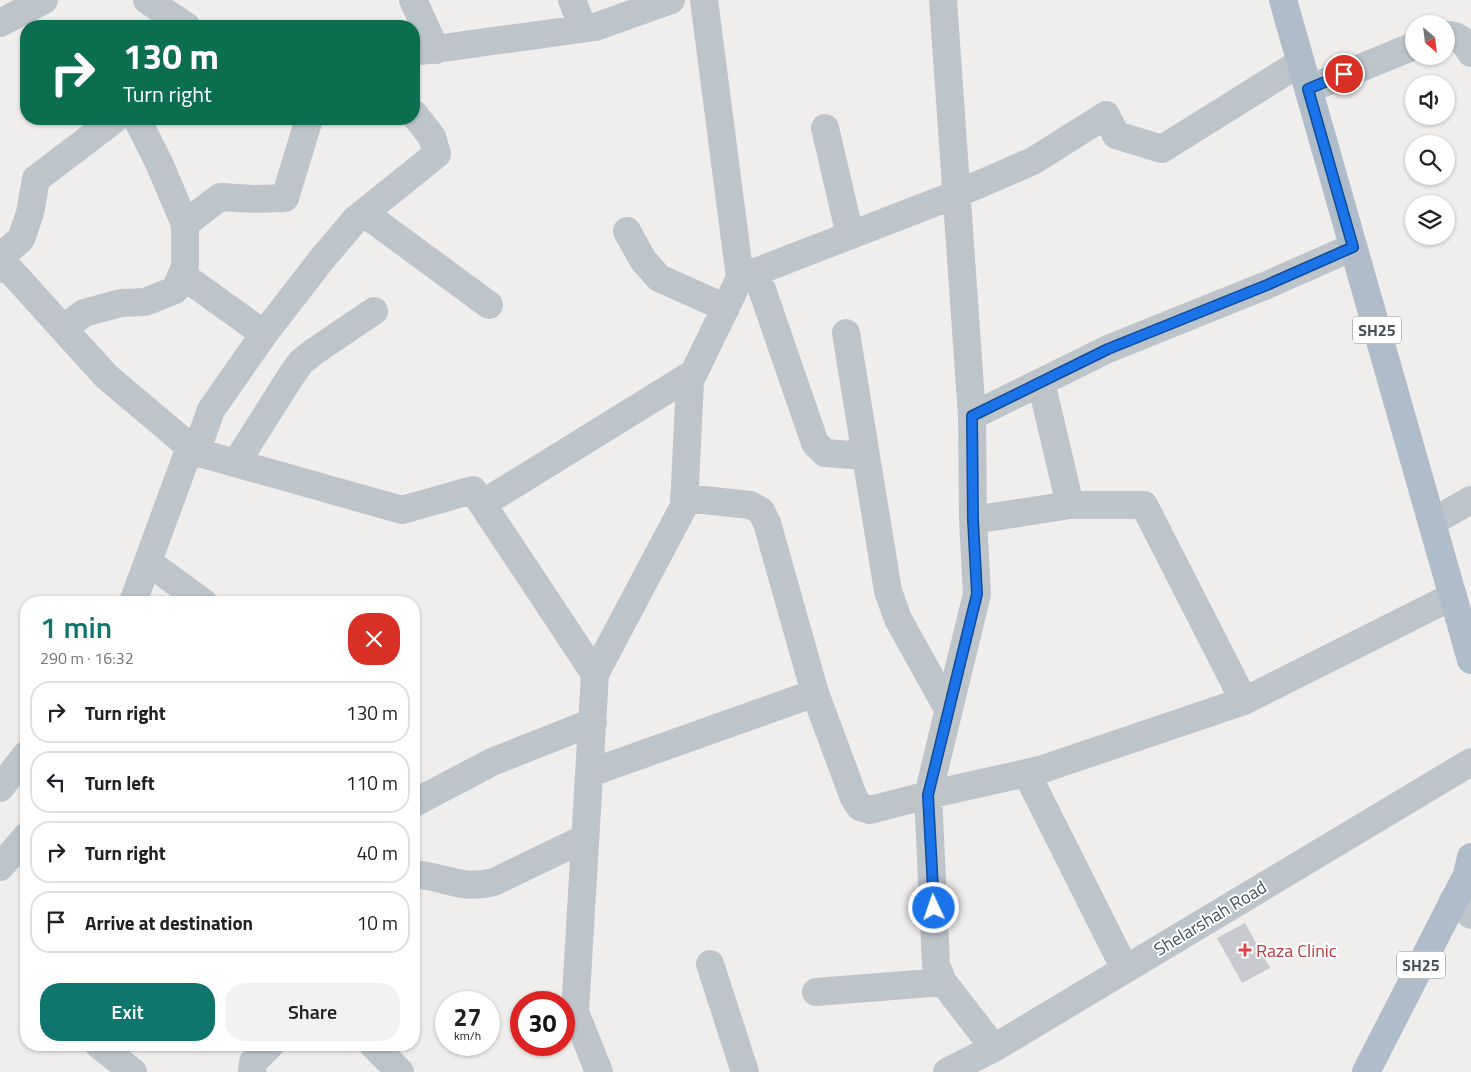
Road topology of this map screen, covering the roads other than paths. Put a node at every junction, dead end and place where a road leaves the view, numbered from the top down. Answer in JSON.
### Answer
{"nodes":[{"id":1,"x":43,"y":0,"type":"edge"},
{"id":2,"x":147,"y":0,"type":"edge"},
{"id":3,"x":413,"y":0,"type":"edge"},
{"id":4,"x":572,"y":0,"type":"edge"},
{"id":5,"x":672,"y":0,"type":"edge"},
{"id":6,"x":704,"y":0,"type":"edge"},
{"id":7,"x":943,"y":0,"type":"edge"},
{"id":8,"x":1283,"y":0,"type":"edge"},
{"id":9,"x":177,"y":20,"type":"edge"},
{"id":10,"x":418,"y":20,"type":"edge"},
{"id":11,"x":0,"y":23,"type":"edge"},
{"id":12,"x":583,"y":28,"type":"junction"},
{"id":13,"x":420,"y":30,"type":"edge"},
{"id":14,"x":1455,"y":36,"type":"edge"},
{"id":15,"x":1405,"y":50,"type":"edge"},
{"id":16,"x":425,"y":51,"type":"edge"},
{"id":17,"x":1471,"y":53,"type":"edge"},
{"id":18,"x":1301,"y":62,"type":"junction"},
{"id":19,"x":1308,"y":89,"type":"junction"},
{"id":20,"x":420,"y":122,"type":"edge"},
{"id":21,"x":107,"y":125,"type":"edge"},
{"id":22,"x":140,"y":125,"type":"edge"},
{"id":23,"x":307,"y":125,"type":"edge"},
{"id":24,"x":826,"y":128,"type":"dead end"},
{"id":25,"x":957,"y":194,"type":"junction"},
{"id":26,"x":364,"y":213,"type":"junction"},
{"id":27,"x":185,"y":224,"type":"junction"},
{"id":28,"x":627,"y":231,"type":"dead end"},
{"id":29,"x":850,"y":235,"type":"junction"},
{"id":30,"x":1353,"y":247,"type":"junction"},
{"id":31,"x":0,"y":257,"type":"edge"},
{"id":32,"x":0,"y":268,"type":"edge"},
{"id":33,"x":182,"y":275,"type":"junction"},
{"id":34,"x":748,"y":275,"type":"junction"},
{"id":35,"x":489,"y":305,"type":"dead end"},
{"id":36,"x":726,"y":308,"type":"junction"},
{"id":37,"x":374,"y":311,"type":"dead end"},
{"id":38,"x":64,"y":328,"type":"junction"},
{"id":39,"x":846,"y":333,"type":"dead end"},
{"id":40,"x":264,"y":334,"type":"junction"},
{"id":41,"x":694,"y":373,"type":"junction"},
{"id":42,"x":1041,"y":382,"type":"junction"},
{"id":43,"x":972,"y":416,"type":"junction"},
{"id":44,"x":193,"y":449,"type":"junction"},
{"id":45,"x":866,"y":456,"type":"junction"},
{"id":46,"x":236,"y":463,"type":"junction"},
{"id":47,"x":684,"y":498,"type":"junction"},
{"id":48,"x":1471,"y":500,"type":"edge"},
{"id":49,"x":482,"y":504,"type":"junction"},
{"id":50,"x":1070,"y":505,"type":"junction"},
{"id":51,"x":973,"y":520,"type":"junction"},
{"id":52,"x":1432,"y":522,"type":"junction"},
{"id":53,"x":148,"y":562,"type":"junction"},
{"id":54,"x":135,"y":596,"type":"edge"},
{"id":55,"x":195,"y":596,"type":"edge"},
{"id":56,"x":1453,"y":596,"type":"junction"},
{"id":57,"x":1471,"y":660,"type":"edge"},
{"id":58,"x":596,"y":674,"type":"junction"},
{"id":59,"x":815,"y":693,"type":"junction"},
{"id":60,"x":1244,"y":702,"type":"junction"},
{"id":61,"x":948,"y":709,"type":"junction"},
{"id":62,"x":593,"y":722,"type":"junction"},
{"id":63,"x":1471,"y":762,"type":"edge"},
{"id":64,"x":590,"y":773,"type":"junction"},
{"id":65,"x":1026,"y":774,"type":"junction"},
{"id":66,"x":928,"y":795,"type":"junction"},
{"id":67,"x":420,"y":800,"type":"edge"},
{"id":68,"x":585,"y":838,"type":"junction"},
{"id":69,"x":20,"y":844,"type":"edge"},
{"id":70,"x":1471,"y":857,"type":"edge"},
{"id":71,"x":0,"y":867,"type":"edge"},
{"id":72,"x":420,"y":875,"type":"edge"},
{"id":73,"x":1462,"y":908,"type":"edge"},
{"id":74,"x":710,"y":964,"type":"dead end"},
{"id":75,"x":1125,"y":970,"type":"junction"},
{"id":76,"x":943,"y":982,"type":"junction"},
{"id":77,"x":816,"y":992,"type":"dead end"},
{"id":78,"x":994,"y":1048,"type":"junction"},
{"id":79,"x":107,"y":1051,"type":"edge"},
{"id":80,"x":264,"y":1051,"type":"edge"},
{"id":81,"x":379,"y":1051,"type":"edge"},
{"id":82,"x":133,"y":1072,"type":"edge"},
{"id":83,"x":252,"y":1072,"type":"edge"},
{"id":84,"x":400,"y":1072,"type":"edge"},
{"id":85,"x":599,"y":1072,"type":"edge"},
{"id":86,"x":746,"y":1072,"type":"edge"},
{"id":87,"x":947,"y":1072,"type":"edge"},
{"id":88,"x":1366,"y":1072,"type":"edge"}],
"edges":[{"from":1,"to":11,"type":"street"},
{"from":2,"to":9,"type":"street"},
{"from":3,"to":10,"type":"street"},
{"from":4,"to":12,"type":"street"},
{"from":5,"to":12,"type":"street"},
{"from":6,"to":34,"type":"street"},
{"from":7,"to":25,"type":"street"},
{"from":8,"to":18,"type":"main road","number":"SH25"},
{"from":12,"to":16,"type":"street"},
{"from":13,"to":16,"type":"street"},
{"from":14,"to":17,"type":"street"},
{"from":15,"to":19,"type":"street"},
{"from":18,"to":19,"type":"main road","number":"SH25"},
{"from":18,"to":25,"type":"street"},
{"from":19,"to":30,"type":"main road","number":"SH25"},
{"from":20,"to":26,"type":"street"},
{"from":21,"to":31,"type":"street"},
{"from":22,"to":27,"type":"street"},
{"from":23,"to":27,"type":"street"},
{"from":24,"to":29,"type":"street"},
{"from":25,"to":29,"type":"street"},
{"from":25,"to":43,"type":"street"},
{"from":26,"to":35,"type":"street"},
{"from":26,"to":40,"type":"street"},
{"from":27,"to":33,"type":"street"},
{"from":28,"to":36,"type":"street"},
{"from":29,"to":34,"type":"street"},
{"from":30,"to":42,"type":"street"},
{"from":30,"to":52,"type":"main road","number":"SH25"},
{"from":32,"to":38,"type":"street"},
{"from":33,"to":38,"type":"street"},
{"from":33,"to":40,"type":"street"},
{"from":34,"to":36,"type":"street"},
{"from":34,"to":45,"type":"street"},
{"from":36,"to":41,"type":"street"},
{"from":37,"to":46,"type":"street"},
{"from":38,"to":44,"type":"street"},
{"from":39,"to":45,"type":"street"},
{"from":40,"to":44,"type":"street"},
{"from":41,"to":47,"type":"street"},
{"from":41,"to":49,"type":"street"},
{"from":42,"to":43,"type":"street"},
{"from":42,"to":50,"type":"street"},
{"from":43,"to":51,"type":"street"},
{"from":44,"to":46,"type":"street"},
{"from":44,"to":53,"type":"street"},
{"from":45,"to":61,"type":"street"},
{"from":46,"to":49,"type":"street"},
{"from":47,"to":58,"type":"street"},
{"from":47,"to":59,"type":"street"},
{"from":48,"to":52,"type":"street"},
{"from":49,"to":58,"type":"street"},
{"from":50,"to":51,"type":"street"},
{"from":50,"to":60,"type":"street"},
{"from":51,"to":61,"type":"street"},
{"from":52,"to":56,"type":"main road","number":"SH25"},
{"from":53,"to":54,"type":"street"},
{"from":53,"to":55,"type":"street"},
{"from":56,"to":57,"type":"main road","number":"SH25"},
{"from":56,"to":60,"type":"street"},
{"from":58,"to":62,"type":"street"},
{"from":59,"to":64,"type":"street"},
{"from":59,"to":66,"type":"street"},
{"from":60,"to":65,"type":"street"},
{"from":61,"to":66,"type":"street"},
{"from":62,"to":64,"type":"street"},
{"from":62,"to":67,"type":"street"},
{"from":63,"to":75,"type":"street","name":"Shelarshah Road"},
{"from":64,"to":68,"type":"street"},
{"from":65,"to":66,"type":"street"},
{"from":65,"to":75,"type":"street"},
{"from":66,"to":76,"type":"street"},
{"from":68,"to":72,"type":"street"},
{"from":68,"to":85,"type":"street"},
{"from":69,"to":71,"type":"street"},
{"from":70,"to":73,"type":"main road","number":"SH25"},
{"from":73,"to":88,"type":"main road","number":"SH25"},
{"from":74,"to":86,"type":"street"},
{"from":75,"to":78,"type":"street","name":"Shelarshah Road"},
{"from":76,"to":77,"type":"street"},
{"from":76,"to":78,"type":"street"},
{"from":78,"to":87,"type":"street","name":"Shelarshah Road"},
{"from":79,"to":82,"type":"street"},
{"from":80,"to":83,"type":"street"},
{"from":81,"to":84,"type":"street"}]}
